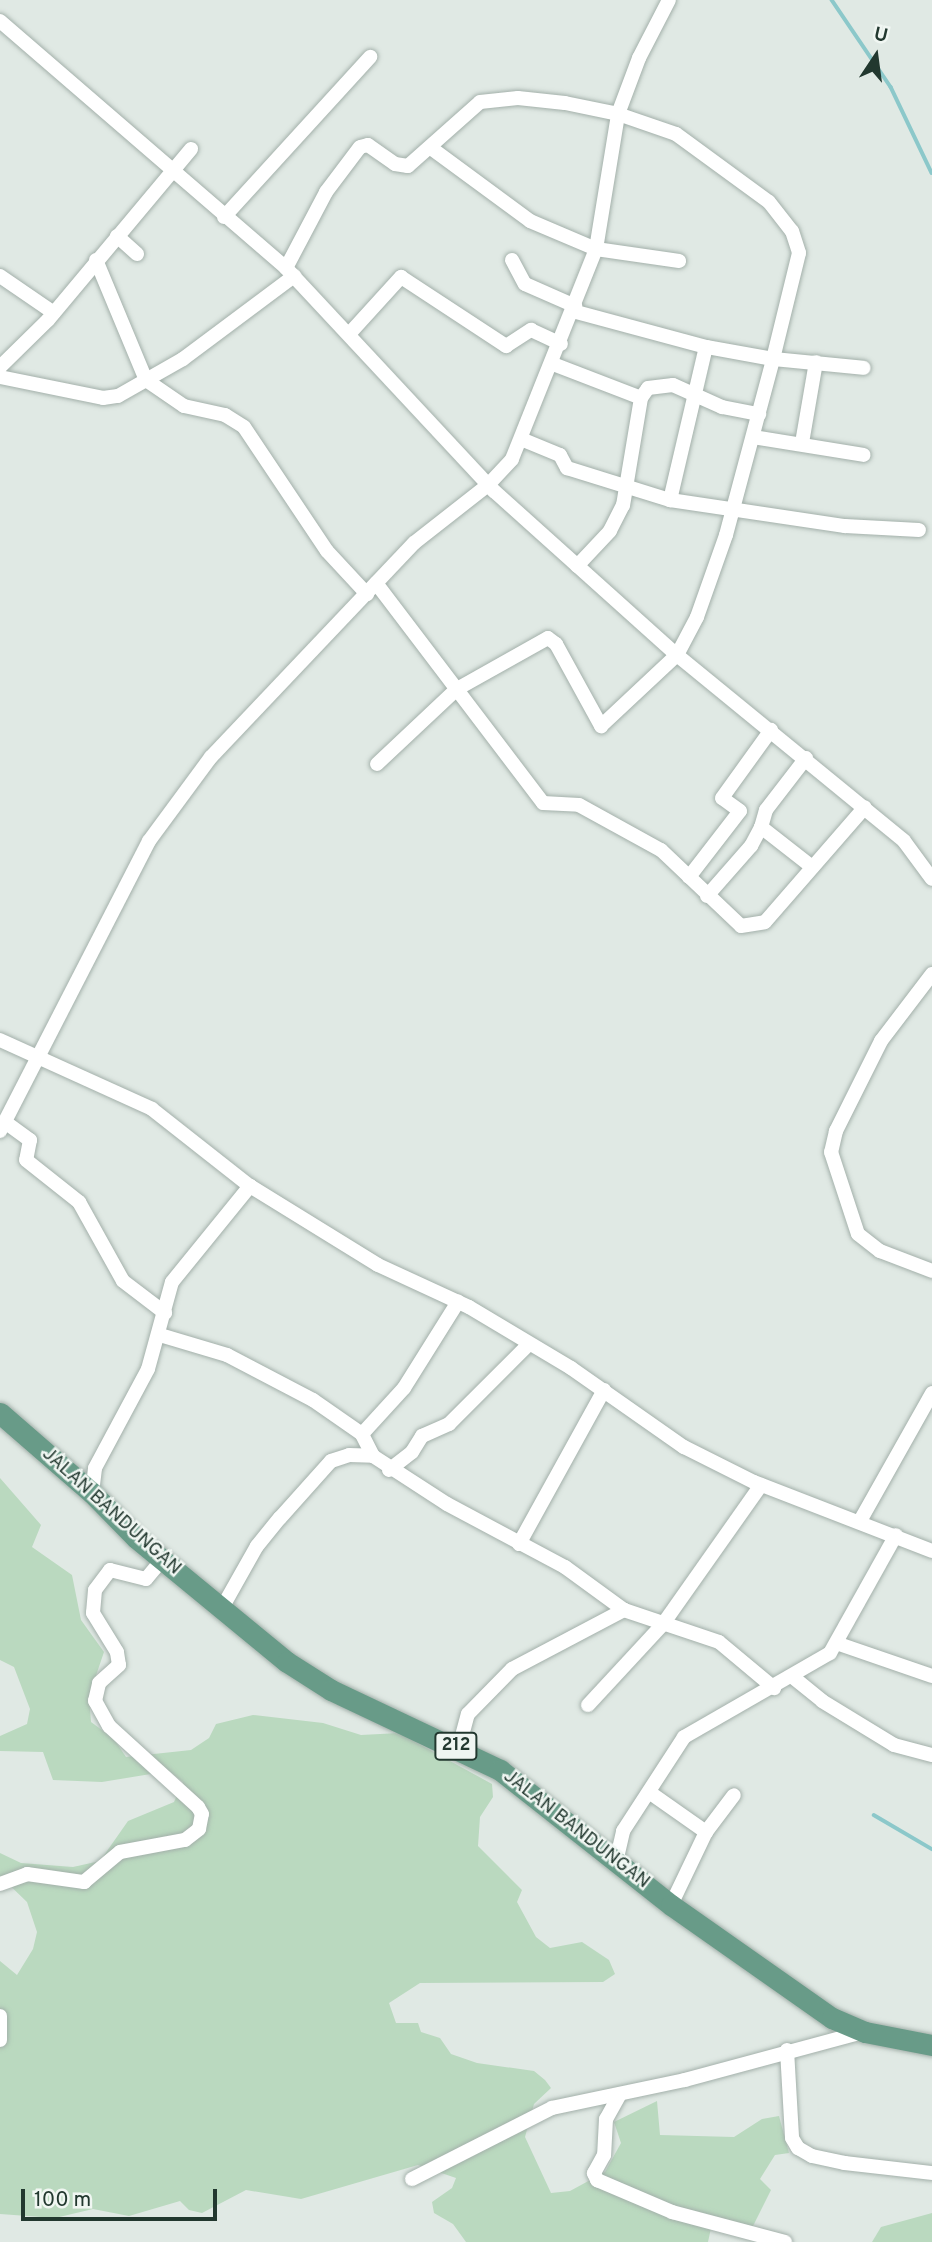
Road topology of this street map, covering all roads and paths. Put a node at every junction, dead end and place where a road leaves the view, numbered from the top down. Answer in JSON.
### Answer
{"nodes":[{"id":1,"x":668,"y":0,"type":"edge"},
{"id":2,"x":0,"y":21,"type":"edge"},
{"id":3,"x":370,"y":57,"type":"dead end"},
{"id":4,"x":618,"y":114,"type":"junction"},
{"id":5,"x":431,"y":148,"type":"junction"},
{"id":6,"x":191,"y":149,"type":"dead end"},
{"id":7,"x":171,"y":173,"type":"junction"},
{"id":8,"x":224,"y":218,"type":"junction"},
{"id":9,"x":117,"y":236,"type":"junction"},
{"id":10,"x":596,"y":249,"type":"junction"},
{"id":11,"x":137,"y":254,"type":"dead end"},
{"id":12,"x":96,"y":260,"type":"junction"},
{"id":13,"x":512,"y":260,"type":"dead end"},
{"id":14,"x":679,"y":261,"type":"dead end"},
{"id":15,"x":290,"y":272,"type":"junction"},
{"id":16,"x":0,"y":276,"type":"edge"},
{"id":17,"x":574,"y":308,"type":"junction"},
{"id":18,"x":54,"y":313,"type":"junction"},
{"id":19,"x":350,"y":333,"type":"junction"},
{"id":20,"x":561,"y":344,"type":"junction"},
{"id":21,"x":706,"y":347,"type":"junction"},
{"id":22,"x":773,"y":359,"type":"junction"},
{"id":23,"x":817,"y":362,"type":"junction"},
{"id":24,"x":554,"y":364,"type":"junction"},
{"id":25,"x":0,"y":367,"type":"edge"},
{"id":26,"x":864,"y":368,"type":"dead end"},
{"id":27,"x":0,"y":377,"type":"edge"},
{"id":28,"x":146,"y":380,"type":"junction"},
{"id":29,"x":694,"y":392,"type":"junction"},
{"id":30,"x":641,"y":398,"type":"junction"},
{"id":31,"x":759,"y":414,"type":"junction"},
{"id":32,"x":753,"y":437,"type":"junction"},
{"id":33,"x":521,"y":439,"type":"junction"},
{"id":34,"x":802,"y":443,"type":"junction"},
{"id":35,"x":864,"y":455,"type":"dead end"},
{"id":36,"x":488,"y":485,"type":"junction"},
{"id":37,"x":628,"y":487,"type":"junction"},
{"id":38,"x":670,"y":500,"type":"junction"},
{"id":39,"x":731,"y":511,"type":"junction"},
{"id":40,"x":919,"y":530,"type":"dead end"},
{"id":41,"x":577,"y":566,"type":"junction"},
{"id":42,"x":371,"y":588,"type":"junction"},
{"id":43,"x":677,"y":655,"type":"junction"},
{"id":44,"x":457,"y":690,"type":"junction"},
{"id":45,"x":771,"y":730,"type":"junction"},
{"id":46,"x":806,"y":758,"type":"junction"},
{"id":47,"x":377,"y":764,"type":"dead end"},
{"id":48,"x":865,"y":807,"type":"junction"},
{"id":49,"x":766,"y":810,"type":"junction"},
{"id":50,"x":740,"y":811,"type":"junction"},
{"id":51,"x":761,"y":827,"type":"junction"},
{"id":52,"x":812,"y":867,"type":"junction"},
{"id":53,"x":689,"y":877,"type":"junction"},
{"id":54,"x":932,"y":879,"type":"edge"},
{"id":55,"x":707,"y":896,"type":"junction"},
{"id":56,"x":932,"y":974,"type":"edge"},
{"id":57,"x":0,"y":1040,"type":"edge"},
{"id":58,"x":39,"y":1054,"type":"junction"},
{"id":59,"x":2,"y":1126,"type":"edge"},
{"id":60,"x":250,"y":1186,"type":"junction"},
{"id":61,"x":932,"y":1271,"type":"edge"},
{"id":62,"x":458,"y":1302,"type":"junction"},
{"id":63,"x":164,"y":1312,"type":"junction"},
{"id":64,"x":160,"y":1335,"type":"junction"},
{"id":65,"x":529,"y":1343,"type":"junction"},
{"id":66,"x":604,"y":1390,"type":"junction"},
{"id":67,"x":932,"y":1393,"type":"edge"},
{"id":68,"x":0,"y":1413,"type":"edge"},
{"id":69,"x":362,"y":1434,"type":"junction"},
{"id":70,"x":373,"y":1456,"type":"junction"},
{"id":71,"x":389,"y":1469,"type":"junction"},
{"id":72,"x":761,"y":1485,"type":"junction"},
{"id":73,"x":92,"y":1493,"type":"junction"},
{"id":74,"x":860,"y":1521,"type":"junction"},
{"id":75,"x":896,"y":1535,"type":"junction"},
{"id":76,"x":519,"y":1544,"type":"junction"},
{"id":77,"x":932,"y":1551,"type":"edge"},
{"id":78,"x":162,"y":1560,"type":"junction"},
{"id":79,"x":222,"y":1608,"type":"junction"},
{"id":80,"x":624,"y":1610,"type":"junction"},
{"id":81,"x":663,"y":1624,"type":"junction"},
{"id":82,"x":839,"y":1644,"type":"junction"},
{"id":83,"x":932,"y":1676,"type":"edge"},
{"id":84,"x":794,"y":1678,"type":"junction"},
{"id":85,"x":774,"y":1688,"type":"junction"},
{"id":86,"x":588,"y":1705,"type":"dead end"},
{"id":87,"x":459,"y":1747,"type":"junction"},
{"id":88,"x":932,"y":1755,"type":"edge"},
{"id":89,"x":649,"y":1792,"type":"junction"},
{"id":90,"x":734,"y":1795,"type":"dead end"},
{"id":91,"x":706,"y":1832,"type":"junction"},
{"id":92,"x":616,"y":1862,"type":"junction"},
{"id":93,"x":0,"y":1884,"type":"edge"},
{"id":94,"x":671,"y":1905,"type":"junction"},
{"id":95,"x":0,"y":2016,"type":"edge"},
{"id":96,"x":865,"y":2032,"type":"junction"},
{"id":97,"x":0,"y":2040,"type":"edge"},
{"id":98,"x":932,"y":2045,"type":"edge"},
{"id":99,"x":787,"y":2050,"type":"junction"},
{"id":100,"x":620,"y":2094,"type":"junction"},
{"id":101,"x":932,"y":2173,"type":"edge"},
{"id":102,"x":412,"y":2179,"type":"dead end"},
{"id":103,"x":785,"y":2242,"type":"edge"}],
"edges":[{"from":1,"to":4,"type":"street"},
{"from":2,"to":7,"type":"street"},
{"from":3,"to":8,"type":"street"},
{"from":4,"to":5,"type":"street"},
{"from":4,"to":10,"type":"street"},
{"from":4,"to":22,"type":"street"},
{"from":5,"to":10,"type":"street"},
{"from":5,"to":15,"type":"street"},
{"from":6,"to":7,"type":"street"},
{"from":7,"to":8,"type":"street"},
{"from":7,"to":9,"type":"street"},
{"from":8,"to":15,"type":"street"},
{"from":9,"to":11,"type":"street"},
{"from":9,"to":12,"type":"street"},
{"from":10,"to":14,"type":"street"},
{"from":10,"to":17,"type":"street"},
{"from":12,"to":18,"type":"street"},
{"from":12,"to":28,"type":"street"},
{"from":13,"to":17,"type":"street"},
{"from":15,"to":19,"type":"street"},
{"from":15,"to":28,"type":"street"},
{"from":16,"to":18,"type":"street"},
{"from":17,"to":20,"type":"street"},
{"from":17,"to":21,"type":"street"},
{"from":18,"to":25,"type":"street"},
{"from":19,"to":20,"type":"street"},
{"from":19,"to":36,"type":"street"},
{"from":20,"to":24,"type":"street"},
{"from":21,"to":22,"type":"street"},
{"from":21,"to":29,"type":"street"},
{"from":22,"to":23,"type":"street"},
{"from":22,"to":31,"type":"street"},
{"from":23,"to":26,"type":"street"},
{"from":23,"to":34,"type":"street"},
{"from":24,"to":30,"type":"street"},
{"from":24,"to":33,"type":"street"},
{"from":27,"to":28,"type":"street"},
{"from":28,"to":42,"type":"street"},
{"from":29,"to":30,"type":"street"},
{"from":29,"to":31,"type":"street"},
{"from":29,"to":38,"type":"street"},
{"from":30,"to":37,"type":"street"},
{"from":31,"to":32,"type":"street"},
{"from":32,"to":34,"type":"street"},
{"from":32,"to":39,"type":"street"},
{"from":33,"to":36,"type":"street"},
{"from":33,"to":37,"type":"street"},
{"from":34,"to":35,"type":"street"},
{"from":36,"to":41,"type":"street"},
{"from":36,"to":42,"type":"street"},
{"from":37,"to":38,"type":"street"},
{"from":37,"to":41,"type":"street"},
{"from":38,"to":39,"type":"street"},
{"from":39,"to":40,"type":"street"},
{"from":39,"to":43,"type":"street"},
{"from":41,"to":43,"type":"street"},
{"from":42,"to":44,"type":"street"},
{"from":42,"to":58,"type":"street"},
{"from":43,"to":44,"type":"street"},
{"from":43,"to":45,"type":"street"},
{"from":44,"to":47,"type":"street"},
{"from":44,"to":53,"type":"street"},
{"from":45,"to":46,"type":"street"},
{"from":45,"to":50,"type":"street"},
{"from":46,"to":48,"type":"street"},
{"from":46,"to":49,"type":"street"},
{"from":48,"to":52,"type":"street"},
{"from":48,"to":54,"type":"street"},
{"from":49,"to":50,"type":"street"},
{"from":49,"to":51,"type":"street"},
{"from":50,"to":53,"type":"street"},
{"from":51,"to":52,"type":"street"},
{"from":51,"to":55,"type":"street"},
{"from":52,"to":55,"type":"street"},
{"from":53,"to":55,"type":"street"},
{"from":56,"to":61,"type":"street"},
{"from":57,"to":58,"type":"street"},
{"from":58,"to":59,"type":"street"},
{"from":58,"to":60,"type":"street"},
{"from":59,"to":63,"type":"street"},
{"from":60,"to":62,"type":"street"},
{"from":60,"to":63,"type":"street"},
{"from":62,"to":65,"type":"street"},
{"from":62,"to":69,"type":"street"},
{"from":63,"to":64,"type":"street"},
{"from":64,"to":69,"type":"street"},
{"from":64,"to":73,"type":"street"},
{"from":65,"to":66,"type":"street"},
{"from":65,"to":71,"type":"street"},
{"from":66,"to":72,"type":"street"},
{"from":66,"to":76,"type":"street"},
{"from":67,"to":74,"type":"street"},
{"from":68,"to":73,"type":"main road","name":"JALAN BANDUNGAN","number":"212"},
{"from":69,"to":70,"type":"street"},
{"from":70,"to":71,"type":"street"},
{"from":70,"to":79,"type":"street"},
{"from":71,"to":76,"type":"street"},
{"from":72,"to":74,"type":"street"},
{"from":72,"to":81,"type":"street"},
{"from":73,"to":78,"type":"main road","name":"JALAN BANDUNGAN","number":"212"},
{"from":74,"to":75,"type":"street"},
{"from":75,"to":77,"type":"street"},
{"from":75,"to":82,"type":"street"},
{"from":76,"to":80,"type":"street"},
{"from":78,"to":79,"type":"main road","name":"JALAN BANDUNGAN","number":"212"},
{"from":78,"to":93,"type":"street"},
{"from":79,"to":87,"type":"main road","name":"JALAN BANDUNGAN","number":"212"},
{"from":80,"to":81,"type":"street"},
{"from":80,"to":87,"type":"street"},
{"from":81,"to":85,"type":"street"},
{"from":81,"to":86,"type":"street"},
{"from":82,"to":83,"type":"street"},
{"from":82,"to":84,"type":"street"},
{"from":84,"to":85,"type":"street"},
{"from":84,"to":88,"type":"street"},
{"from":85,"to":89,"type":"street"},
{"from":87,"to":92,"type":"main road","name":"JALAN BANDUNGAN","number":"212"},
{"from":89,"to":91,"type":"street"},
{"from":89,"to":92,"type":"street"},
{"from":90,"to":91,"type":"street"},
{"from":91,"to":94,"type":"street"},
{"from":92,"to":94,"type":"main road","name":"JALAN BANDUNGAN","number":"212"},
{"from":94,"to":96,"type":"main road","name":"JALAN BANDUNGAN","number":"212"},
{"from":95,"to":97,"type":"street"},
{"from":96,"to":98,"type":"main road","name":"JALAN BANDUNGAN","number":"212"},
{"from":96,"to":99,"type":"street"},
{"from":99,"to":100,"type":"street"},
{"from":99,"to":101,"type":"street"},
{"from":100,"to":102,"type":"street"},
{"from":100,"to":103,"type":"street"}]}
